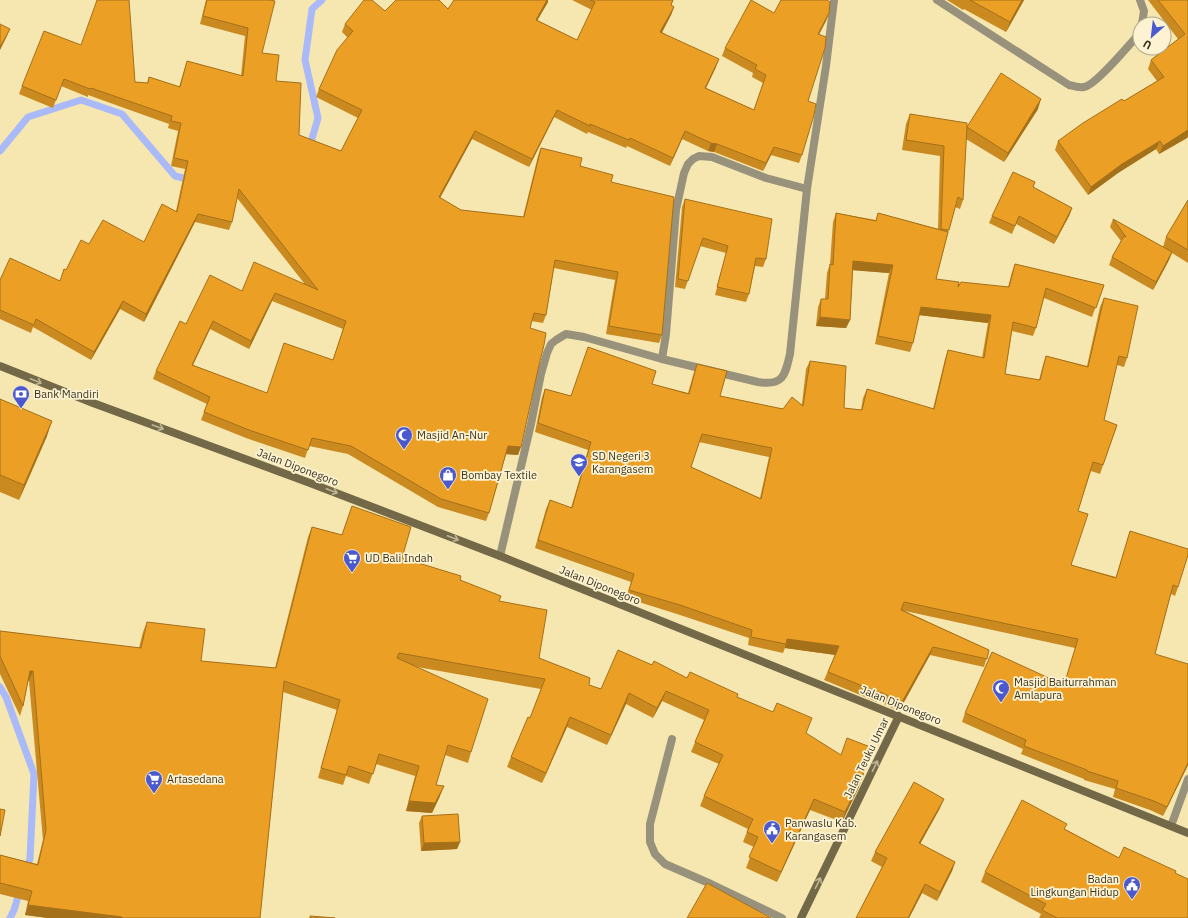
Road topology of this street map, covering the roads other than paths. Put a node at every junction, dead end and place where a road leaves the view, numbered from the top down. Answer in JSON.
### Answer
{"nodes":[{"id":1,"x":834,"y":0,"type":"edge"},
{"id":2,"x":937,"y":0,"type":"edge"},
{"id":3,"x":1140,"y":0,"type":"edge"},
{"id":4,"x":1143,"y":16,"type":"edge"},
{"id":5,"x":1132,"y":42,"type":"edge"},
{"id":6,"x":807,"y":189,"type":"junction"},
{"id":7,"x":662,"y":359,"type":"junction"},
{"id":8,"x":0,"y":366,"type":"edge"},
{"id":9,"x":500,"y":556,"type":"junction"},
{"id":10,"x":899,"y":716,"type":"junction"},
{"id":11,"x":672,"y":739,"type":"dead end"},
{"id":12,"x":1188,"y":779,"type":"edge"},
{"id":13,"x":1171,"y":826,"type":"junction"},
{"id":14,"x":1188,"y":833,"type":"edge"},
{"id":15,"x":782,"y":918,"type":"edge"},
{"id":16,"x":801,"y":918,"type":"edge"}],
"edges":[{"from":1,"to":6,"type":"street"},
{"from":2,"to":5,"type":"street"},
{"from":3,"to":4,"type":"street"},
{"from":6,"to":7,"type":"street"},
{"from":6,"to":7,"type":"street"},
{"from":7,"to":9,"type":"street"},
{"from":8,"to":9,"type":"street","name":"Jalan Diponegoro","one_way":true},
{"from":9,"to":10,"type":"street","name":"Jalan Diponegoro"},
{"from":10,"to":13,"type":"street","name":"Jalan Diponegoro"},
{"from":16,"to":10,"type":"street","name":"Jalan Teuku Umar","one_way":true},
{"from":11,"to":15,"type":"street"},
{"from":12,"to":13,"type":"street"},
{"from":13,"to":14,"type":"street","name":"Jalan Diponegoro"}]}
